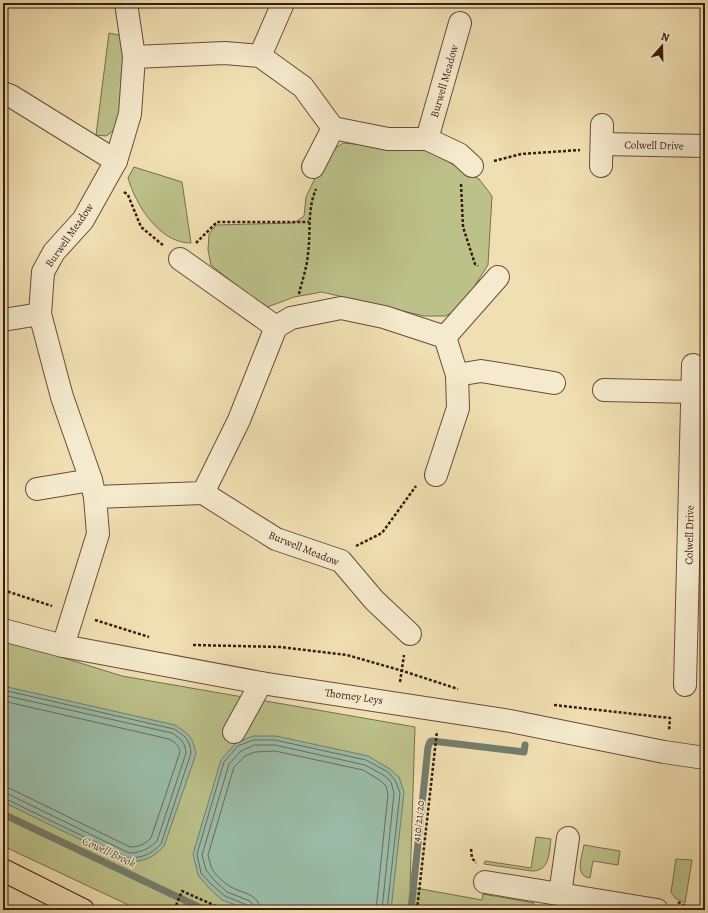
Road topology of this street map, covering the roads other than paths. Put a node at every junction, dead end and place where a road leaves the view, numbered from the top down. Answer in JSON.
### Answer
{"nodes":[{"id":1,"x":126,"y":3,"type":"edge"},
{"id":2,"x":283,"y":3,"type":"edge"},
{"id":3,"x":460,"y":23,"type":"dead end"},
{"id":4,"x":134,"y":56,"type":"junction"},
{"id":5,"x":260,"y":56,"type":"junction"},
{"id":6,"x":3,"y":93,"type":"edge"},
{"id":7,"x":333,"y":128,"type":"junction"},
{"id":8,"x":427,"y":139,"type":"junction"},
{"id":9,"x":705,"y":146,"type":"edge"},
{"id":10,"x":466,"y":160,"type":"road end"},
{"id":11,"x":602,"y":166,"type":"dead end"},
{"id":12,"x":112,"y":169,"type":"junction"},
{"id":13,"x":316,"y":175,"type":"road end"},
{"id":14,"x":180,"y":259,"type":"road end"},
{"id":15,"x":498,"y":276,"type":"road end"},
{"id":16,"x":40,"y":314,"type":"junction"},
{"id":17,"x":3,"y":320,"type":"edge"},
{"id":18,"x":284,"y":322,"type":"junction"},
{"id":19,"x":445,"y":337,"type":"junction"},
{"id":20,"x":693,"y":365,"type":"dead end"},
{"id":21,"x":457,"y":375,"type":"junction"},
{"id":22,"x":554,"y":383,"type":"dead end"},
{"id":23,"x":604,"y":390,"type":"dead end"},
{"id":24,"x":693,"y":392,"type":"junction"},
{"id":25,"x":436,"y":475,"type":"road end"},
{"id":26,"x":36,"y":489,"type":"dead end"},
{"id":27,"x":93,"y":489,"type":"junction"},
{"id":28,"x":203,"y":493,"type":"junction"},
{"id":29,"x":697,"y":582,"type":"edge"},
{"id":30,"x":3,"y":630,"type":"edge"},
{"id":31,"x":410,"y":634,"type":"road end"},
{"id":32,"x":63,"y":646,"type":"junction"},
{"id":33,"x":261,"y":683,"type":"junction"},
{"id":34,"x":685,"y":684,"type":"dead end"},
{"id":35,"x":234,"y":732,"type":"dead end"},
{"id":36,"x":705,"y":758,"type":"edge"},
{"id":37,"x":568,"y":838,"type":"dead end"},
{"id":38,"x":3,"y":870,"type":"edge"},
{"id":39,"x":485,"y":882,"type":"dead end"},
{"id":40,"x":560,"y":894,"type":"junction"},
{"id":41,"x":83,"y":910,"type":"edge"},
{"id":42,"x":656,"y":910,"type":"edge"}],
"edges":[{"from":1,"to":4,"type":"street","name":"Burwell Meadow"},
{"from":2,"to":5,"type":"street"},
{"from":3,"to":8,"type":"street","name":"Burwell Meadow"},
{"from":4,"to":5,"type":"street"},
{"from":4,"to":12,"type":"street","name":"Burwell Meadow"},
{"from":5,"to":7,"type":"street"},
{"from":6,"to":12,"type":"street"},
{"from":7,"to":8,"type":"street"},
{"from":7,"to":13,"type":"street"},
{"from":8,"to":10,"type":"street"},
{"from":9,"to":11,"type":"street","name":"Colwell Drive"},
{"from":12,"to":16,"type":"street","name":"Burwell Meadow"},
{"from":14,"to":18,"type":"street"},
{"from":15,"to":19,"type":"street"},
{"from":16,"to":17,"type":"street"},
{"from":16,"to":27,"type":"street","name":"Burwell Meadow"},
{"from":18,"to":19,"type":"street"},
{"from":18,"to":28,"type":"street"},
{"from":19,"to":21,"type":"street"},
{"from":20,"to":24,"type":"street","name":"Colwell Drive"},
{"from":21,"to":22,"type":"street"},
{"from":21,"to":25,"type":"street"},
{"from":23,"to":24,"type":"street"},
{"from":24,"to":29,"type":"street","name":"Colwell Drive"},
{"from":26,"to":27,"type":"street"},
{"from":27,"to":28,"type":"street"},
{"from":27,"to":32,"type":"street","name":"Burwell Meadow"},
{"from":28,"to":31,"type":"street","name":"Burwell Meadow"},
{"from":29,"to":34,"type":"street","name":"Colwell Drive"},
{"from":30,"to":32,"type":"street","name":"Thorney Leys"},
{"from":32,"to":33,"type":"street","name":"Thorney Leys"},
{"from":33,"to":35,"type":"street"},
{"from":33,"to":36,"type":"street","name":"Thorney Leys"},
{"from":37,"to":40,"type":"street"},
{"from":38,"to":41,"type":"highway"},
{"from":39,"to":40,"type":"street"},
{"from":40,"to":42,"type":"street"}]}
